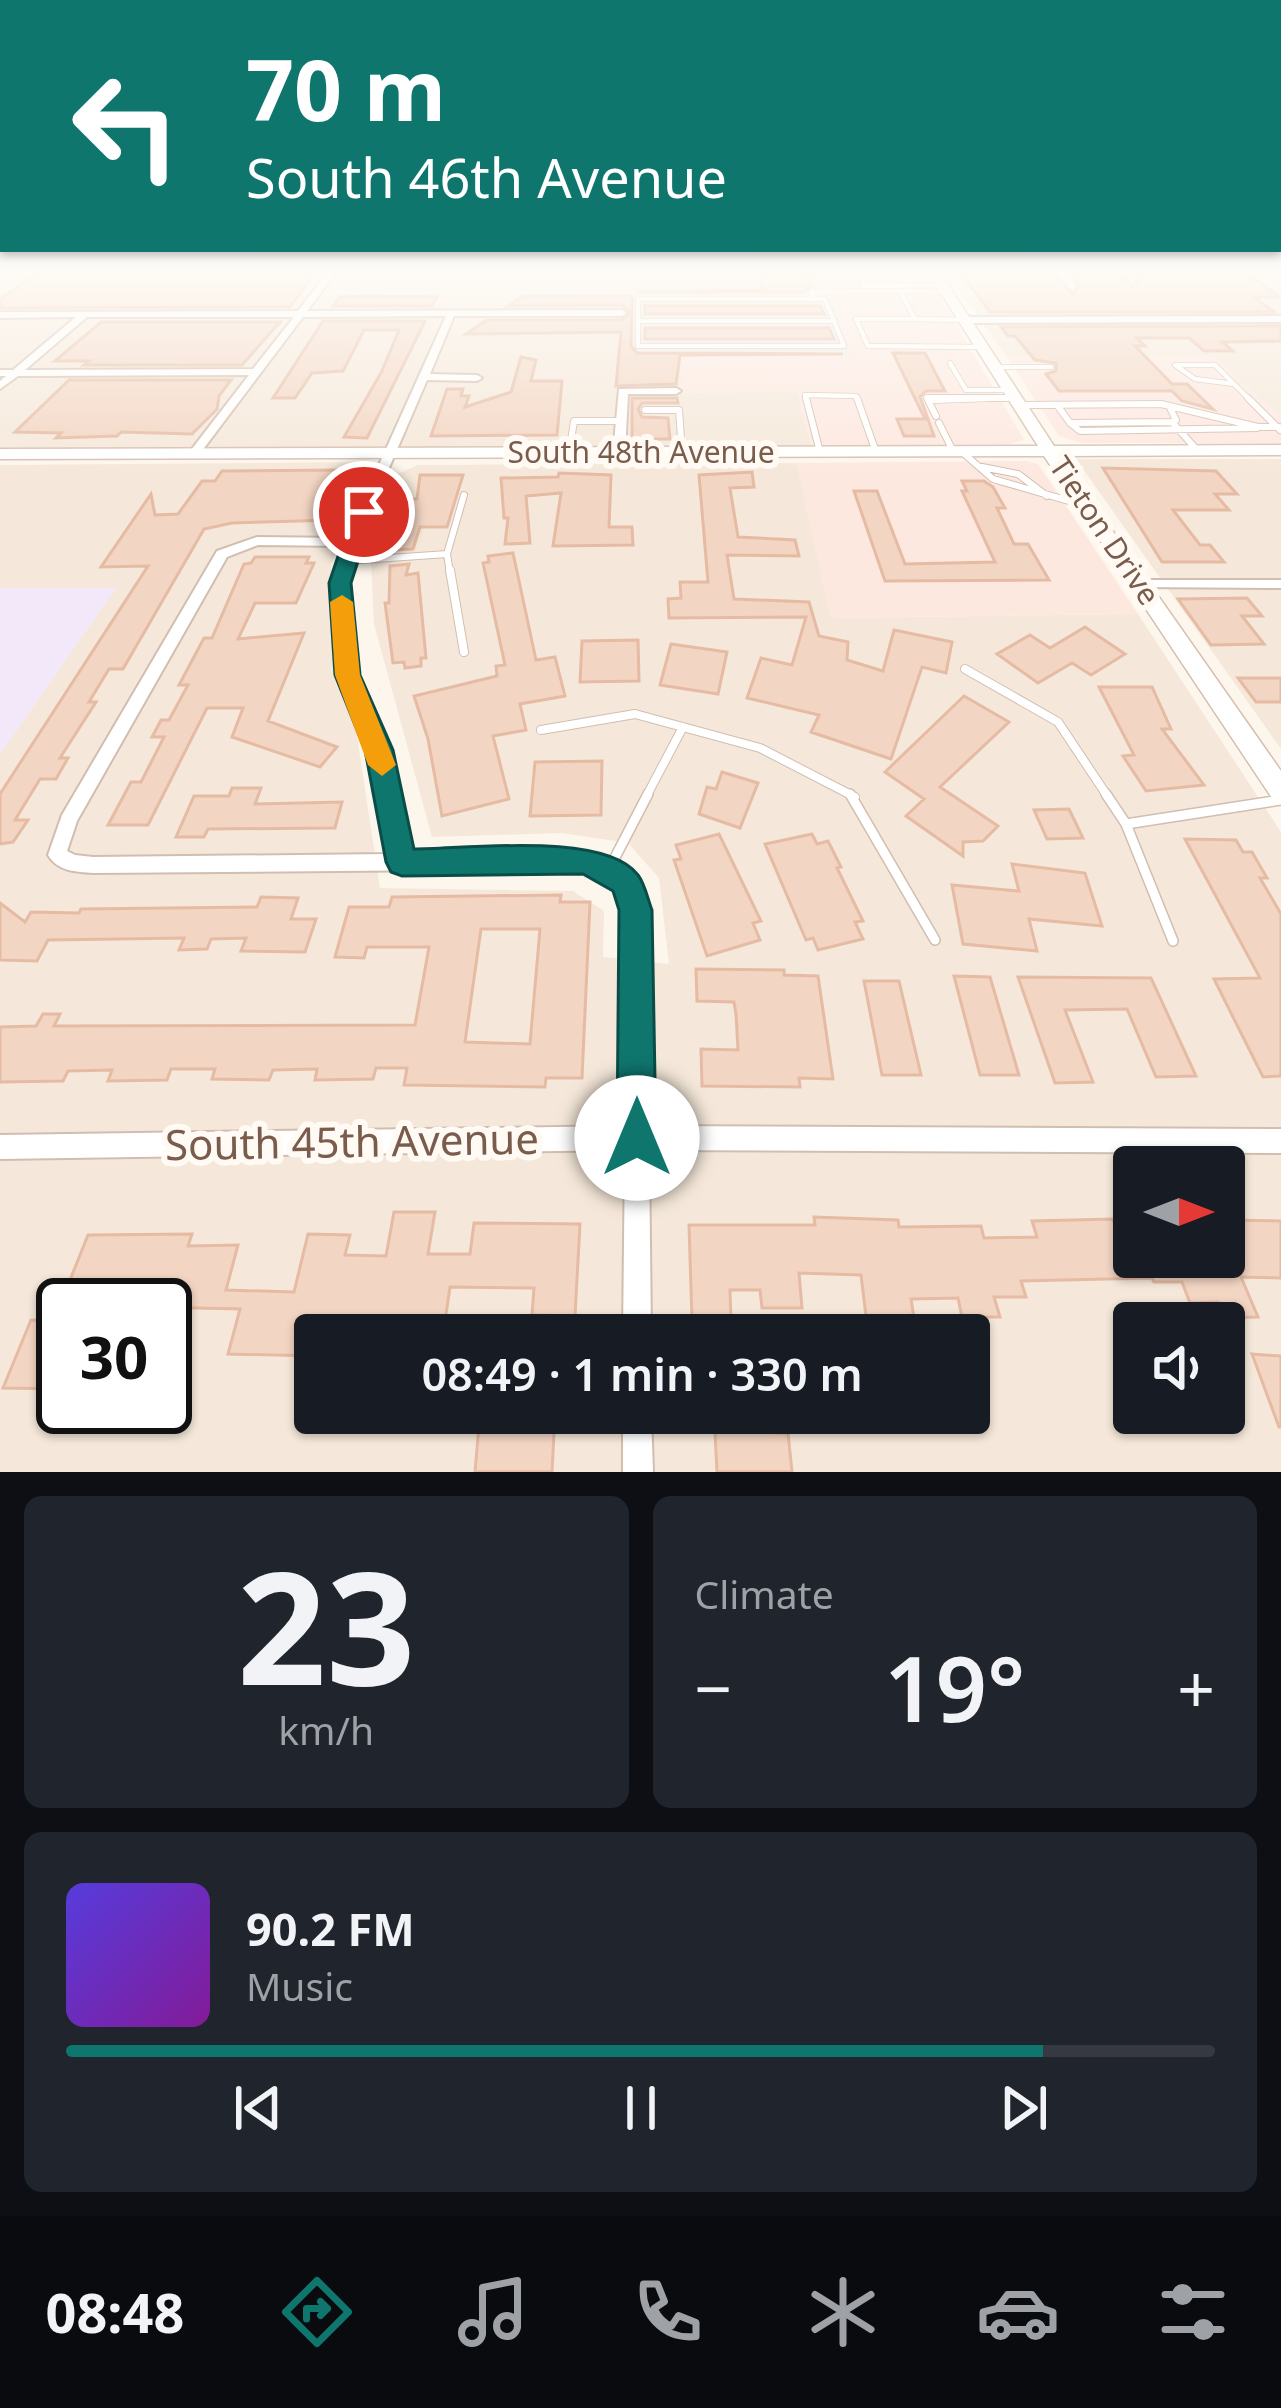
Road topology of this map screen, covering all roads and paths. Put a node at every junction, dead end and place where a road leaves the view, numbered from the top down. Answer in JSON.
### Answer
{"nodes":[{"id":1,"x":59,"y":337,"type":"edge"},
{"id":2,"x":283,"y":337,"type":"edge"},
{"id":3,"x":441,"y":337,"type":"edge"},
{"id":4,"x":638,"y":337,"type":"edge"},
{"id":5,"x":841,"y":337,"type":"edge"},
{"id":6,"x":864,"y":337,"type":"edge"},
{"id":7,"x":977,"y":337,"type":"edge"},
{"id":8,"x":983,"y":347,"type":"junction"},
{"id":9,"x":950,"y":363,"type":"dead end"},
{"id":10,"x":1052,"y":367,"type":"dead end"},
{"id":11,"x":996,"y":368,"type":"junction"},
{"id":12,"x":256,"y":372,"type":"junction"},
{"id":13,"x":0,"y":373,"type":"edge"},
{"id":14,"x":16,"y":373,"type":"junction"},
{"id":15,"x":423,"y":377,"type":"junction"},
{"id":16,"x":477,"y":378,"type":"dead end"},
{"id":17,"x":1235,"y":384,"type":"junction"},
{"id":18,"x":0,"y":386,"type":"edge"},
{"id":19,"x":676,"y":391,"type":"dead end"},
{"id":20,"x":1015,"y":398,"type":"junction"},
{"id":21,"x":1057,"y":405,"type":"junction"},
{"id":22,"x":1170,"y":406,"type":"junction"},
{"id":23,"x":645,"y":410,"type":"dead end"},
{"id":24,"x":621,"y":421,"type":"junction"},
{"id":25,"x":1172,"y":422,"type":"junction"},
{"id":26,"x":1070,"y":423,"type":"junction"},
{"id":27,"x":1258,"y":428,"type":"junction"},
{"id":28,"x":1180,"y":430,"type":"junction"},
{"id":29,"x":1280,"y":430,"type":"edge"},
{"id":30,"x":1197,"y":450,"type":"junction"},
{"id":31,"x":1281,"y":450,"type":"edge"},
{"id":32,"x":957,"y":451,"type":"junction"},
{"id":33,"x":1049,"y":451,"type":"junction"},
{"id":34,"x":682,"y":452,"type":"junction"},
{"id":35,"x":820,"y":452,"type":"junction"},
{"id":36,"x":876,"y":452,"type":"junction"},
{"id":37,"x":569,"y":453,"type":"junction"},
{"id":38,"x":619,"y":453,"type":"junction"},
{"id":39,"x":0,"y":454,"type":"edge"},
{"id":40,"x":194,"y":454,"type":"junction"},
{"id":41,"x":389,"y":454,"type":"junction"},
{"id":42,"x":981,"y":467,"type":"junction"},
{"id":43,"x":464,"y":495,"type":"dead end"},
{"id":44,"x":1048,"y":496,"type":"junction"},
{"id":45,"x":1087,"y":506,"type":"junction"},
{"id":46,"x":351,"y":542,"type":"junction"},
{"id":47,"x":447,"y":554,"type":"junction"},
{"id":48,"x":346,"y":561,"type":"junction"},
{"id":49,"x":1141,"y":584,"type":"junction"},
{"id":50,"x":1281,"y":584,"type":"edge"},
{"id":51,"x":464,"y":652,"type":"dead end"},
{"id":52,"x":965,"y":669,"type":"dead end"},
{"id":53,"x":682,"y":727,"type":"junction"},
{"id":54,"x":541,"y":730,"type":"dead end"},
{"id":55,"x":1275,"y":773,"type":"edge"},
{"id":56,"x":1281,"y":796,"type":"edge"},
{"id":57,"x":1126,"y":824,"type":"junction"},
{"id":58,"x":402,"y":862,"type":"junction"},
{"id":59,"x":609,"y":869,"type":"junction"},
{"id":60,"x":935,"y":940,"type":"dead end"},
{"id":61,"x":1173,"y":941,"type":"dead end"},
{"id":62,"x":637,"y":1138,"type":"junction"},
{"id":63,"x":1281,"y":1141,"type":"edge"},
{"id":64,"x":0,"y":1147,"type":"edge"},
{"id":65,"x":637,"y":1314,"type":"edge"},
{"id":66,"x":638,"y":1434,"type":"edge"},
{"id":67,"x":638,"y":1472,"type":"edge"}],
"edges":[{"from":1,"to":14,"type":"street"},
{"from":2,"to":12,"type":"street"},
{"from":3,"to":15,"type":"street"},
{"from":4,"to":5,"type":"lane"},
{"from":6,"to":8,"type":"lane"},
{"from":7,"to":8,"type":"street","name":"Tieton Drive"},
{"from":8,"to":11,"type":"street","name":"Tieton Drive"},
{"from":9,"to":20,"type":"lane"},
{"from":10,"to":11,"type":"lane"},
{"from":11,"to":20,"type":"street","name":"Tieton Drive"},
{"from":12,"to":14,"type":"street"},
{"from":12,"to":40,"type":"street"},
{"from":13,"to":14,"type":"street"},
{"from":14,"to":18,"type":"street"},
{"from":15,"to":16,"type":"street"},
{"from":15,"to":41,"type":"street"},
{"from":17,"to":17,"type":"lane"},
{"from":17,"to":29,"type":"lane"},
{"from":19,"to":24,"type":"street"},
{"from":20,"to":21,"type":"lane"},
{"from":20,"to":32,"type":"lane"},
{"from":20,"to":33,"type":"street","name":"Tieton Drive"},
{"from":21,"to":22,"type":"lane"},
{"from":21,"to":26,"type":"lane"},
{"from":22,"to":25,"type":"lane"},
{"from":22,"to":27,"type":"lane"},
{"from":23,"to":34,"type":"lane"},
{"from":24,"to":37,"type":"lane"},
{"from":24,"to":38,"type":"street"},
{"from":25,"to":26,"type":"lane"},
{"from":25,"to":28,"type":"lane"},
{"from":26,"to":28,"type":"lane"},
{"from":27,"to":28,"type":"lane"},
{"from":27,"to":29,"type":"lane"},
{"from":28,"to":30,"type":"lane"},
{"from":30,"to":31,"type":"street","name":"South 48th Avenue"},
{"from":30,"to":33,"type":"street","name":"South 48th Avenue"},
{"from":32,"to":33,"type":"street","name":"South 48th Avenue"},
{"from":32,"to":36,"type":"street","name":"South 48th Avenue"},
{"from":32,"to":42,"type":"lane"},
{"from":33,"to":45,"type":"street","name":"Tieton Drive"},
{"from":34,"to":35,"type":"street","name":"South 48th Avenue"},
{"from":34,"to":38,"type":"street","name":"South 48th Avenue"},
{"from":35,"to":36,"type":"street","name":"South 48th Avenue"},
{"from":35,"to":36,"type":"lane"},
{"from":37,"to":38,"type":"street","name":"South 48th Avenue"},
{"from":37,"to":41,"type":"street","name":"South 48th Avenue"},
{"from":39,"to":40,"type":"street","name":"South 48th Avenue"},
{"from":40,"to":41,"type":"street","name":"South 48th Avenue"},
{"from":41,"to":46,"type":"street"},
{"from":42,"to":44,"type":"lane"},
{"from":42,"to":44,"type":"lane"},
{"from":43,"to":47,"type":"lane"},
{"from":44,"to":45,"type":"lane"},
{"from":45,"to":49,"type":"street","name":"Tieton Drive"},
{"from":46,"to":48,"type":"street"},
{"from":46,"to":58,"type":"street"},
{"from":47,"to":48,"type":"lane"},
{"from":47,"to":51,"type":"lane"},
{"from":48,"to":58,"type":"street"},
{"from":49,"to":50,"type":"street"},
{"from":49,"to":55,"type":"street","name":"Tieton Drive"},
{"from":52,"to":57,"type":"lane"},
{"from":53,"to":54,"type":"lane"},
{"from":53,"to":59,"type":"lane"},
{"from":53,"to":60,"type":"lane"},
{"from":55,"to":56,"type":"street","name":"Tieton Drive"},
{"from":56,"to":57,"type":"lane"},
{"from":57,"to":61,"type":"lane"},
{"from":58,"to":59,"type":"street"},
{"from":59,"to":62,"type":"street"},
{"from":62,"to":63,"type":"street","name":"South 45th Avenue"},
{"from":62,"to":64,"type":"street","name":"South 45th Avenue"},
{"from":62,"to":65,"type":"street"},
{"from":66,"to":67,"type":"street"}]}
